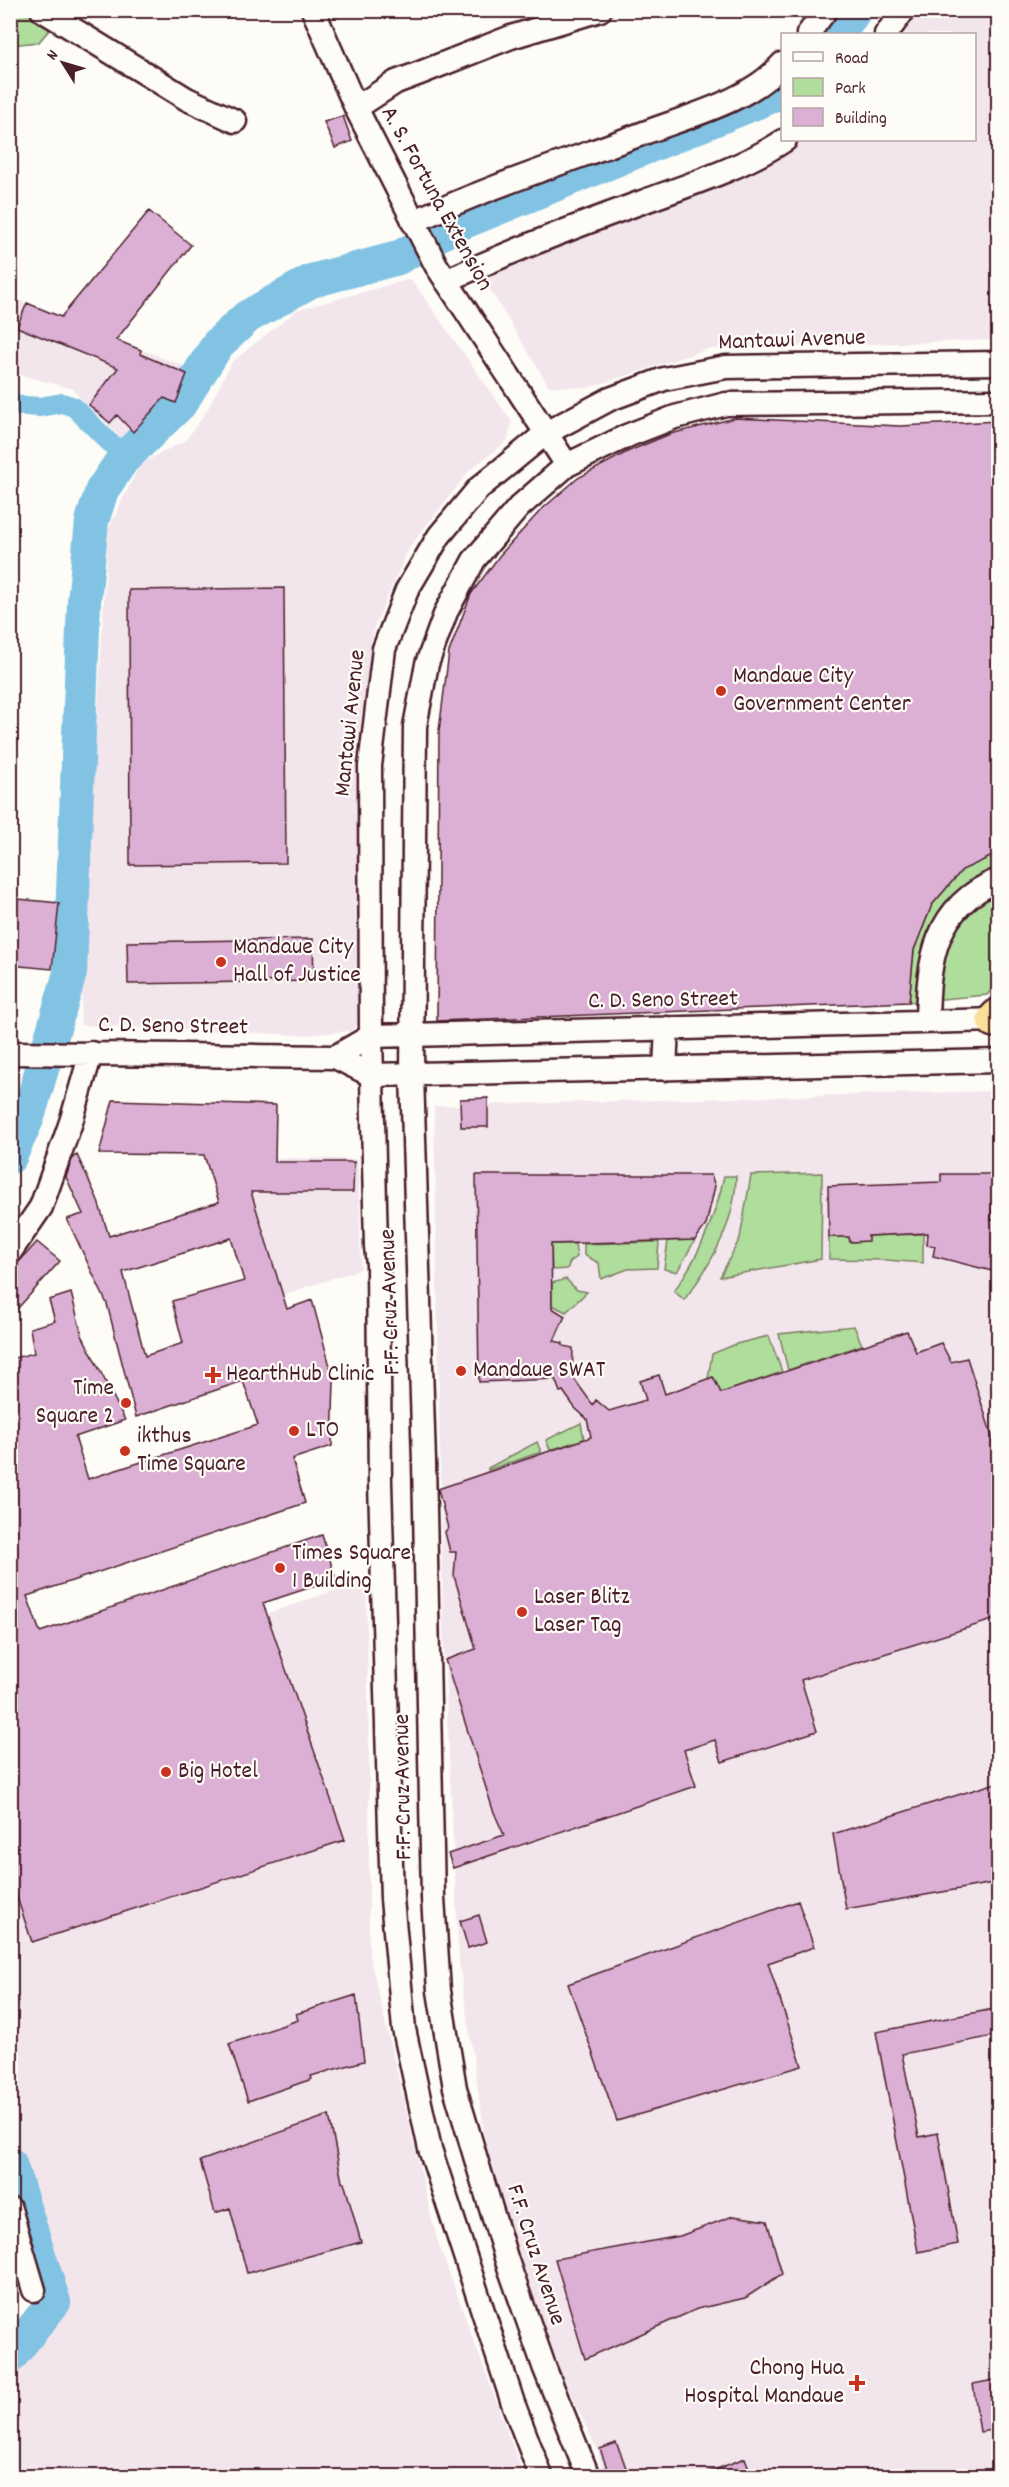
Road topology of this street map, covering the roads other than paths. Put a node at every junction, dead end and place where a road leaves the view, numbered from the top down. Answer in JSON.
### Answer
{"nodes":[{"id":1,"x":42,"y":10,"type":"edge"},
{"id":2,"x":313,"y":10,"type":"edge"},
{"id":3,"x":600,"y":10,"type":"edge"},
{"id":4,"x":826,"y":10,"type":"edge"},
{"id":5,"x":809,"y":33,"type":"edge"},
{"id":6,"x":781,"y":66,"type":"edge"},
{"id":7,"x":356,"y":108,"type":"junction"},
{"id":8,"x":235,"y":121,"type":"dead end"},
{"id":9,"x":783,"y":141,"type":"edge"},
{"id":10,"x":415,"y":227,"type":"junction"},
{"id":11,"x":441,"y":273,"type":"junction"},
{"id":12,"x":999,"y":363,"type":"edge"},
{"id":13,"x":999,"y":401,"type":"edge"},
{"id":14,"x":546,"y":433,"type":"junction"},
{"id":15,"x":567,"y":465,"type":"junction"},
{"id":16,"x":999,"y":880,"type":"edge"},
{"id":17,"x":997,"y":1019,"type":"edge"},
{"id":18,"x":927,"y":1022,"type":"junction"},
{"id":19,"x":667,"y":1028,"type":"junction"},
{"id":20,"x":413,"y":1035,"type":"junction"},
{"id":21,"x":370,"y":1036,"type":"junction"},
{"id":22,"x":19,"y":1052,"type":"edge"},
{"id":23,"x":83,"y":1053,"type":"junction"},
{"id":24,"x":335,"y":1057,"type":"junction"},
{"id":25,"x":999,"y":1061,"type":"edge"},
{"id":26,"x":665,"y":1069,"type":"junction"},
{"id":27,"x":412,"y":1074,"type":"junction"},
{"id":28,"x":371,"y":1075,"type":"junction"},
{"id":29,"x":10,"y":1252,"type":"edge"},
{"id":30,"x":10,"y":2209,"type":"edge"},
{"id":31,"x":34,"y":2290,"type":"dead end"},
{"id":32,"x":541,"y":2476,"type":"edge"},
{"id":33,"x":588,"y":2476,"type":"edge"}],
"edges":[{"from":1,"to":8,"type":"street"},
{"from":2,"to":7,"type":"street","name":"A. S. Fortuna Extension"},
{"from":3,"to":7,"type":"street"},
{"from":4,"to":5,"type":"street"},
{"from":6,"to":10,"type":"street"},
{"from":7,"to":10,"type":"street","name":"A. S. Fortuna Extension"},
{"from":9,"to":11,"type":"street"},
{"from":10,"to":11,"type":"street","name":"A. S. Fortuna Extension"},
{"from":11,"to":14,"type":"street","name":"A. S. Fortuna Extension"},
{"from":12,"to":14,"type":"street","name":"Mantawi Avenue"},
{"from":13,"to":15,"type":"street"},
{"from":14,"to":15,"type":"street","name":"A. S. Fortuna Extension"},
{"from":14,"to":21,"type":"street","name":"Mantawi Avenue"},
{"from":15,"to":20,"type":"street"},
{"from":16,"to":18,"type":"street"},
{"from":17,"to":18,"type":"street","name":"C. D. Seno Street"},
{"from":18,"to":19,"type":"street","name":"C. D. Seno Street"},
{"from":19,"to":20,"type":"street","name":"C. D. Seno Street"},
{"from":19,"to":26,"type":"street"},
{"from":20,"to":21,"type":"street","name":"C. D. Seno Street"},
{"from":20,"to":27,"type":"street"},
{"from":21,"to":24,"type":"street","name":"C. D. Seno Street"},
{"from":21,"to":28,"type":"street","name":"Mantawi Avenue"},
{"from":22,"to":23,"type":"street","name":"C. D. Seno Street"},
{"from":23,"to":24,"type":"street","name":"C. D. Seno Street"},
{"from":23,"to":29,"type":"street"},
{"from":24,"to":28,"type":"street","name":"C. D. Seno Street"},
{"from":25,"to":26,"type":"street","name":"C. D. Seno Street"},
{"from":26,"to":27,"type":"street","name":"C. D. Seno Street"},
{"from":27,"to":28,"type":"street","name":"C. D. Seno Street"},
{"from":27,"to":33,"type":"street","name":"F.F. Cruz Avenue"},
{"from":28,"to":32,"type":"street","name":"F.F. Cruz Avenue"},
{"from":30,"to":31,"type":"street"}]}
